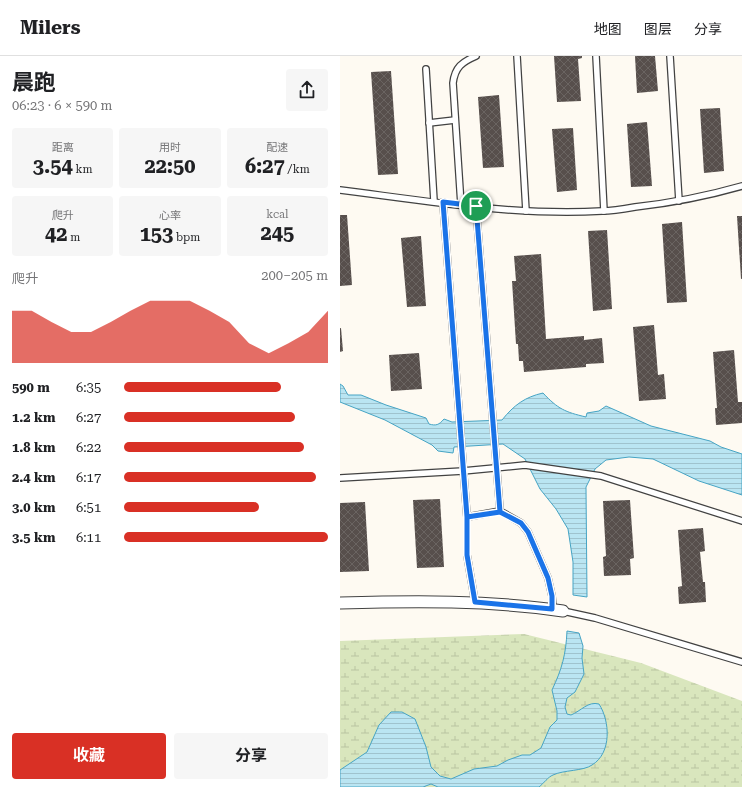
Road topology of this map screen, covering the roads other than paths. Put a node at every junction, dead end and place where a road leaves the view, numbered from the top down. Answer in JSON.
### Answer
{"nodes":[{"id":1,"x":476,"y":56,"type":"edge"},
{"id":2,"x":517,"y":56,"type":"edge"},
{"id":3,"x":596,"y":56,"type":"edge"},
{"id":4,"x":670,"y":56,"type":"edge"},
{"id":5,"x":426,"y":69,"type":"dead end"},
{"id":6,"x":455,"y":120,"type":"junction"},
{"id":7,"x":429,"y":123,"type":"junction"},
{"id":8,"x":742,"y":186,"type":"edge"},
{"id":9,"x":340,"y":190,"type":"edge"},
{"id":10,"x":434,"y":201,"type":"junction"},
{"id":11,"x":679,"y":201,"type":"junction"},
{"id":12,"x":443,"y":202,"type":"junction"},
{"id":13,"x":461,"y":204,"type":"junction"},
{"id":14,"x":476,"y":206,"type":"junction"},
{"id":15,"x":526,"y":211,"type":"junction"},
{"id":16,"x":604,"y":211,"type":"junction"},
{"id":17,"x":496,"y":467,"type":"junction"},
{"id":18,"x":463,"y":470,"type":"junction"},
{"id":19,"x":340,"y":478,"type":"edge"},
{"id":20,"x":500,"y":512,"type":"junction"},
{"id":21,"x":467,"y":517,"type":"junction"},
{"id":22,"x":742,"y":521,"type":"edge"},
{"id":23,"x":475,"y":602,"type":"junction"},
{"id":24,"x":340,"y":603,"type":"edge"},
{"id":25,"x":558,"y":610,"type":"junction"},
{"id":26,"x":742,"y":662,"type":"edge"}],
"edges":[{"from":1,"to":6,"type":"lane"},
{"from":2,"to":15,"type":"lane"},
{"from":3,"to":16,"type":"lane"},
{"from":4,"to":11,"type":"lane"},
{"from":5,"to":7,"type":"lane"},
{"from":6,"to":7,"type":"lane"},
{"from":6,"to":13,"type":"lane"},
{"from":7,"to":10,"type":"lane"},
{"from":8,"to":11,"type":"lane"},
{"from":9,"to":10,"type":"lane"},
{"from":10,"to":12,"type":"lane"},
{"from":11,"to":16,"type":"lane"},
{"from":12,"to":13,"type":"lane"},
{"from":12,"to":18,"type":"lane"},
{"from":13,"to":14,"type":"lane"},
{"from":14,"to":15,"type":"lane"},
{"from":14,"to":17,"type":"lane"},
{"from":15,"to":16,"type":"lane"},
{"from":17,"to":18,"type":"lane"},
{"from":17,"to":20,"type":"lane"},
{"from":17,"to":22,"type":"lane"},
{"from":18,"to":19,"type":"lane"},
{"from":18,"to":21,"type":"lane"},
{"from":20,"to":21,"type":"lane"},
{"from":20,"to":25,"type":"lane"},
{"from":21,"to":23,"type":"lane"},
{"from":23,"to":24,"type":"street"},
{"from":23,"to":25,"type":"street"},
{"from":25,"to":26,"type":"lane"}]}
